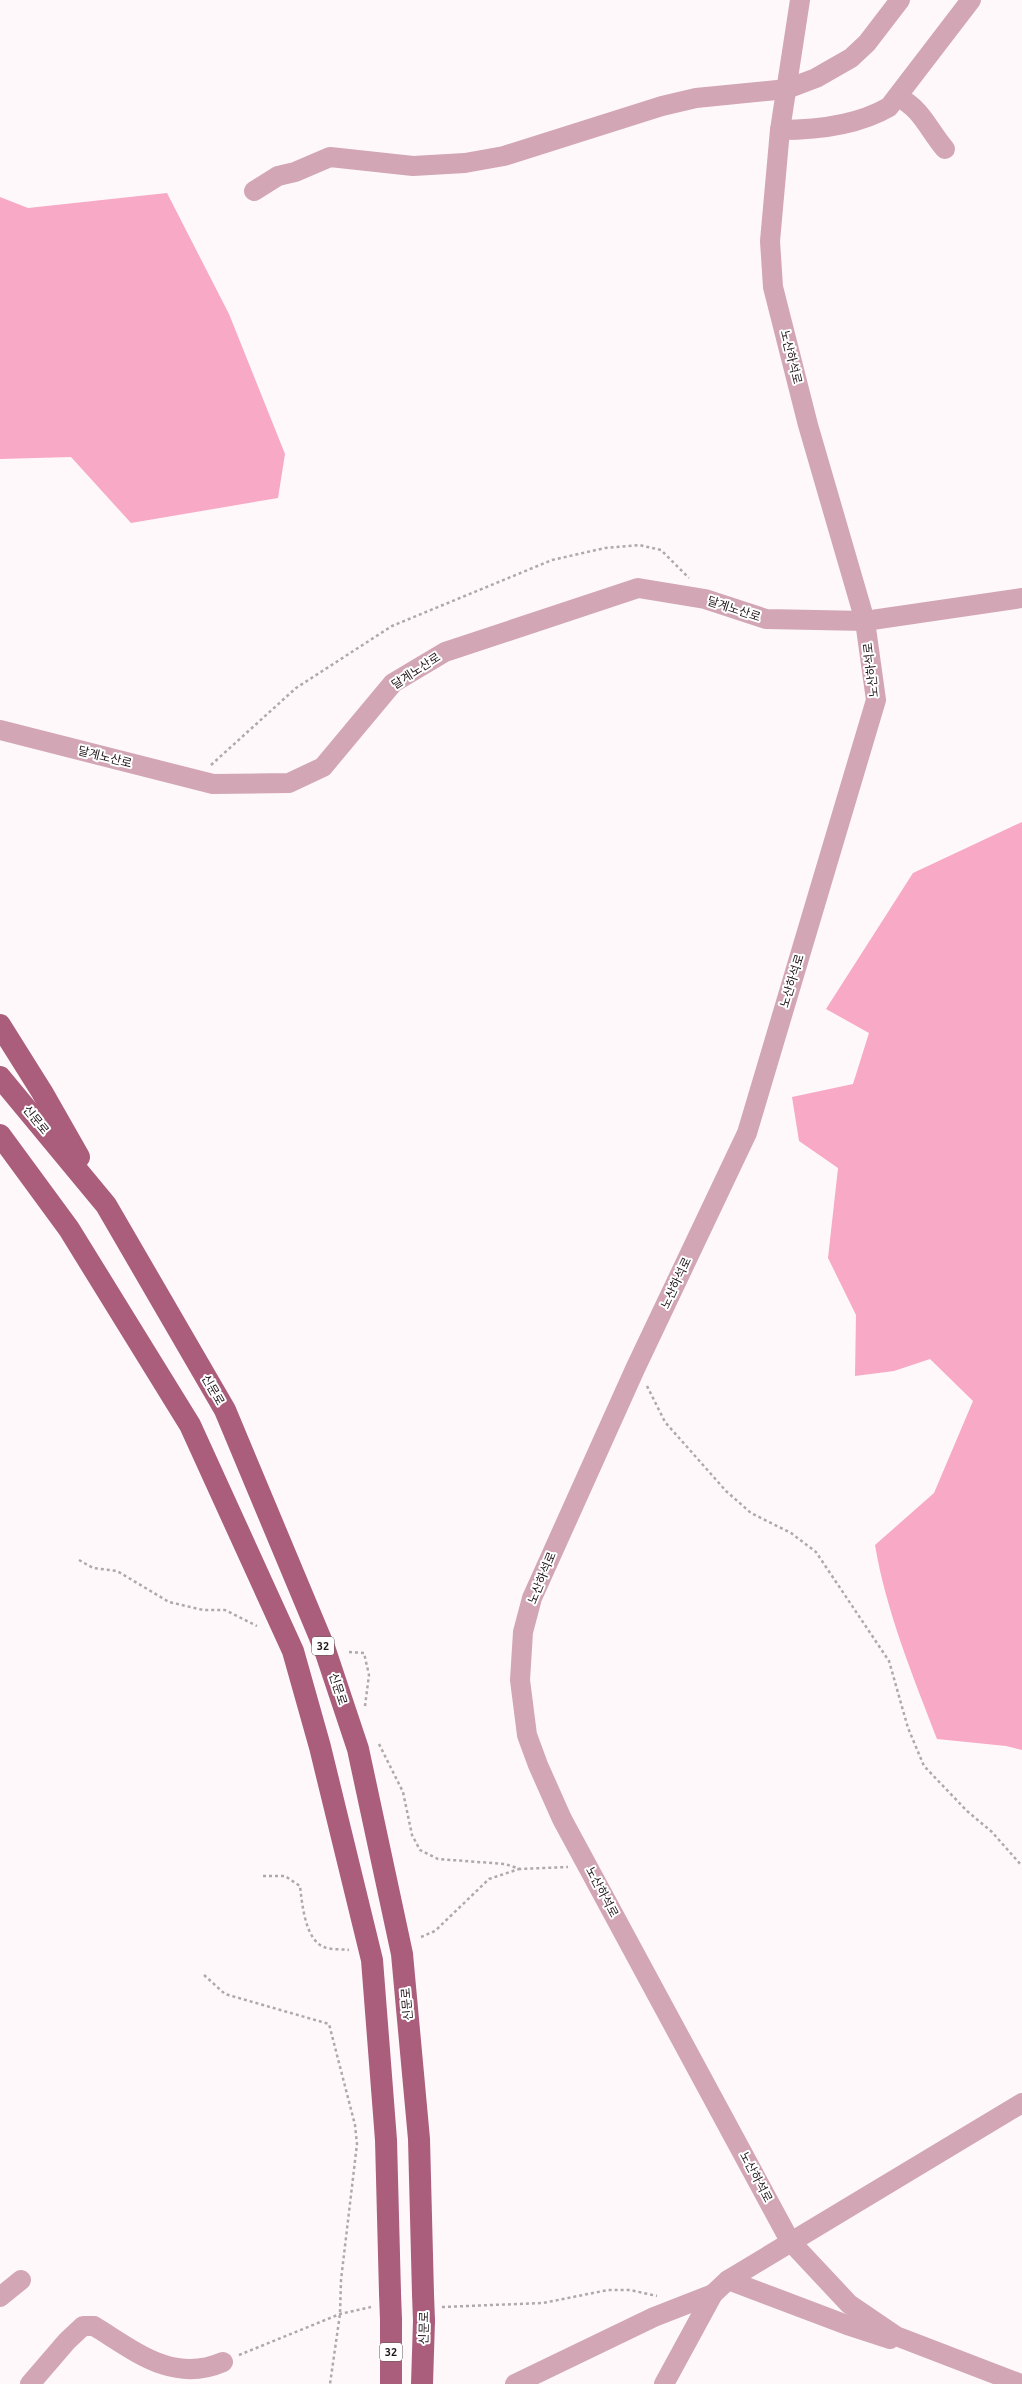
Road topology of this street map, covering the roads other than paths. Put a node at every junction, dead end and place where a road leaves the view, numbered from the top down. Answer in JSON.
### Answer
{"nodes":[{"id":1,"x":800,"y":0,"type":"edge"},
{"id":2,"x":900,"y":0,"type":"edge"},
{"id":3,"x":971,"y":0,"type":"edge"},
{"id":4,"x":788,"y":89,"type":"junction"},
{"id":5,"x":898,"y":98,"type":"junction"},
{"id":6,"x":780,"y":130,"type":"junction"},
{"id":7,"x":945,"y":149,"type":"dead end"},
{"id":8,"x":254,"y":191,"type":"dead end"},
{"id":9,"x":1022,"y":598,"type":"edge"},
{"id":10,"x":865,"y":621,"type":"junction"},
{"id":11,"x":0,"y":730,"type":"edge"},
{"id":12,"x":0,"y":1025,"type":"edge"},
{"id":13,"x":0,"y":1076,"type":"edge"},
{"id":14,"x":0,"y":1135,"type":"edge"},
{"id":15,"x":0,"y":1153,"type":"edge"},
{"id":16,"x":44,"y":1197,"type":"junction"},
{"id":17,"x":106,"y":1205,"type":"junction"},
{"id":18,"x":1022,"y":2102,"type":"edge"},
{"id":19,"x":790,"y":2241,"type":"junction"},
{"id":20,"x":21,"y":2280,"type":"dead end"},
{"id":21,"x":728,"y":2280,"type":"junction"},
{"id":22,"x":713,"y":2294,"type":"junction"},
{"id":23,"x":0,"y":2297,"type":"edge"},
{"id":24,"x":954,"y":2360,"type":"junction"},
{"id":25,"x":217,"y":2371,"type":"edge"},
{"id":26,"x":30,"y":2384,"type":"edge"},
{"id":27,"x":391,"y":2384,"type":"edge"},
{"id":28,"x":422,"y":2384,"type":"edge"},
{"id":29,"x":515,"y":2384,"type":"edge"},
{"id":30,"x":664,"y":2384,"type":"edge"},
{"id":31,"x":1021,"y":2384,"type":"edge"}],
"edges":[{"from":1,"to":4,"type":"street","name":"노산하석로"},
{"from":2,"to":4,"type":"street"},
{"from":3,"to":5,"type":"street"},
{"from":4,"to":6,"type":"street","name":"노산하석로"},
{"from":4,"to":8,"type":"street"},
{"from":5,"to":6,"type":"street"},
{"from":5,"to":7,"type":"street"},
{"from":6,"to":10,"type":"street","name":"노산하석로"},
{"from":9,"to":10,"type":"street","name":"달계노산로"},
{"from":10,"to":11,"type":"street","name":"달계노산로"},
{"from":10,"to":19,"type":"street","name":"노산하석로"},
{"from":12,"to":17,"type":"main road"},
{"from":13,"to":17,"type":"main road","name":"신문로","number":"32"},
{"from":14,"to":16,"type":"main road","number":"32"},
{"from":15,"to":16,"type":"main road"},
{"from":16,"to":27,"type":"main road","number":"32"},
{"from":17,"to":28,"type":"main road","name":"신문로","number":"32"},
{"from":18,"to":19,"type":"street"},
{"from":19,"to":21,"type":"street"},
{"from":19,"to":24,"type":"street","name":"노산하석로"},
{"from":20,"to":23,"type":"street"},
{"from":21,"to":22,"type":"street"},
{"from":21,"to":24,"type":"street"},
{"from":22,"to":29,"type":"street"},
{"from":22,"to":30,"type":"street"},
{"from":24,"to":31,"type":"street","name":"노산하석로"},
{"from":25,"to":26,"type":"street"}]}
